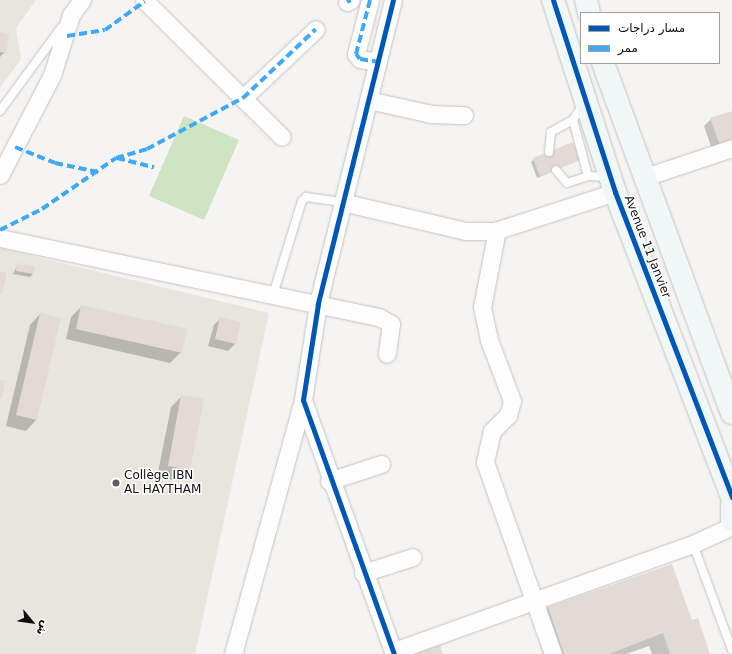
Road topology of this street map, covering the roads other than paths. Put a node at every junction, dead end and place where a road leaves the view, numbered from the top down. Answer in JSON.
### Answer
{"nodes":[{"id":1,"x":82,"y":0,"type":"edge"},
{"id":2,"x":144,"y":0,"type":"edge"},
{"id":3,"x":370,"y":0,"type":"edge"},
{"id":4,"x":393,"y":0,"type":"edge"},
{"id":5,"x":553,"y":0,"type":"edge"},
{"id":6,"x":586,"y":0,"type":"edge"},
{"id":7,"x":589,"y":12,"type":"edge"},
{"id":8,"x":71,"y":15,"type":"junction"},
{"id":9,"x":316,"y":29,"type":"dead end"},
{"id":10,"x":378,"y":62,"type":"junction"},
{"id":11,"x":604,"y":64,"type":"edge"},
{"id":12,"x":243,"y":98,"type":"junction"},
{"id":13,"x":368,"y":100,"type":"junction"},
{"id":14,"x":587,"y":100,"type":"junction"},
{"id":15,"x":0,"y":111,"type":"edge"},
{"id":16,"x":464,"y":115,"type":"dead end"},
{"id":17,"x":573,"y":120,"type":"junction"},
{"id":18,"x":282,"y":137,"type":"dead end"},
{"id":19,"x":732,"y":148,"type":"edge"},
{"id":20,"x":549,"y":152,"type":"dead end"},
{"id":21,"x":556,"y":170,"type":"dead end"},
{"id":22,"x":0,"y":175,"type":"edge"},
{"id":23,"x":588,"y":176,"type":"junction"},
{"id":24,"x":646,"y":177,"type":"junction"},
{"id":25,"x":612,"y":184,"type":"junction"},
{"id":26,"x":342,"y":202,"type":"junction"},
{"id":27,"x":497,"y":230,"type":"junction"},
{"id":28,"x":0,"y":238,"type":"edge"},
{"id":29,"x":273,"y":295,"type":"junction"},
{"id":30,"x":318,"y":304,"type":"junction"},
{"id":31,"x":387,"y":354,"type":"dead end"},
{"id":32,"x":303,"y":400,"type":"junction"},
{"id":33,"x":732,"y":413,"type":"edge"},
{"id":34,"x":381,"y":464,"type":"dead end"},
{"id":35,"x":329,"y":481,"type":"junction"},
{"id":36,"x":732,"y":497,"type":"edge"},
{"id":37,"x":732,"y":505,"type":"edge"},
{"id":38,"x":732,"y":520,"type":"edge"},
{"id":39,"x":732,"y":526,"type":"edge"},
{"id":40,"x":693,"y":544,"type":"junction"},
{"id":41,"x":413,"y":557,"type":"dead end"},
{"id":42,"x":363,"y":573,"type":"junction"},
{"id":43,"x":535,"y":600,"type":"junction"},
{"id":44,"x":732,"y":650,"type":"edge"},
{"id":45,"x":394,"y":653,"type":"edge"},
{"id":46,"x":233,"y":654,"type":"edge"},
{"id":47,"x":553,"y":654,"type":"edge"}],
"edges":[{"from":1,"to":8,"type":"street"},
{"from":2,"to":12,"type":"street"},
{"from":3,"to":10,"type":"street"},
{"from":4,"to":10,"type":"street"},
{"from":5,"to":14,"type":"street","name":"Avenue 11 Janvier"},
{"from":6,"to":7,"type":"street"},
{"from":8,"to":15,"type":"lane"},
{"from":8,"to":22,"type":"street"},
{"from":9,"to":12,"type":"street"},
{"from":10,"to":13,"type":"street"},
{"from":11,"to":24,"type":"street","name":"Avenue 11 Janvier"},
{"from":12,"to":18,"type":"street"},
{"from":13,"to":16,"type":"street"},
{"from":13,"to":26,"type":"street"},
{"from":14,"to":17,"type":"lane"},
{"from":14,"to":25,"type":"street","name":"Avenue 11 Janvier"},
{"from":17,"to":20,"type":"lane"},
{"from":17,"to":23,"type":"lane"},
{"from":19,"to":24,"type":"street"},
{"from":21,"to":23,"type":"lane"},
{"from":23,"to":25,"type":"lane"},
{"from":24,"to":33,"type":"street","name":"Avenue 11 Janvier"},
{"from":25,"to":27,"type":"street"},
{"from":25,"to":36,"type":"street","name":"Avenue 11 Janvier"},
{"from":26,"to":27,"type":"street"},
{"from":26,"to":29,"type":"lane"},
{"from":26,"to":30,"type":"street"},
{"from":27,"to":43,"type":"street"},
{"from":28,"to":29,"type":"street"},
{"from":29,"to":30,"type":"street"},
{"from":30,"to":31,"type":"street"},
{"from":30,"to":32,"type":"street"},
{"from":32,"to":35,"type":"street"},
{"from":32,"to":46,"type":"street"},
{"from":34,"to":35,"type":"street"},
{"from":35,"to":42,"type":"street"},
{"from":37,"to":38,"type":"street"},
{"from":39,"to":40,"type":"street"},
{"from":40,"to":43,"type":"street"},
{"from":40,"to":44,"type":"lane"},
{"from":41,"to":42,"type":"street"},
{"from":42,"to":45,"type":"street"},
{"from":43,"to":45,"type":"street"},
{"from":43,"to":47,"type":"street"}]}
